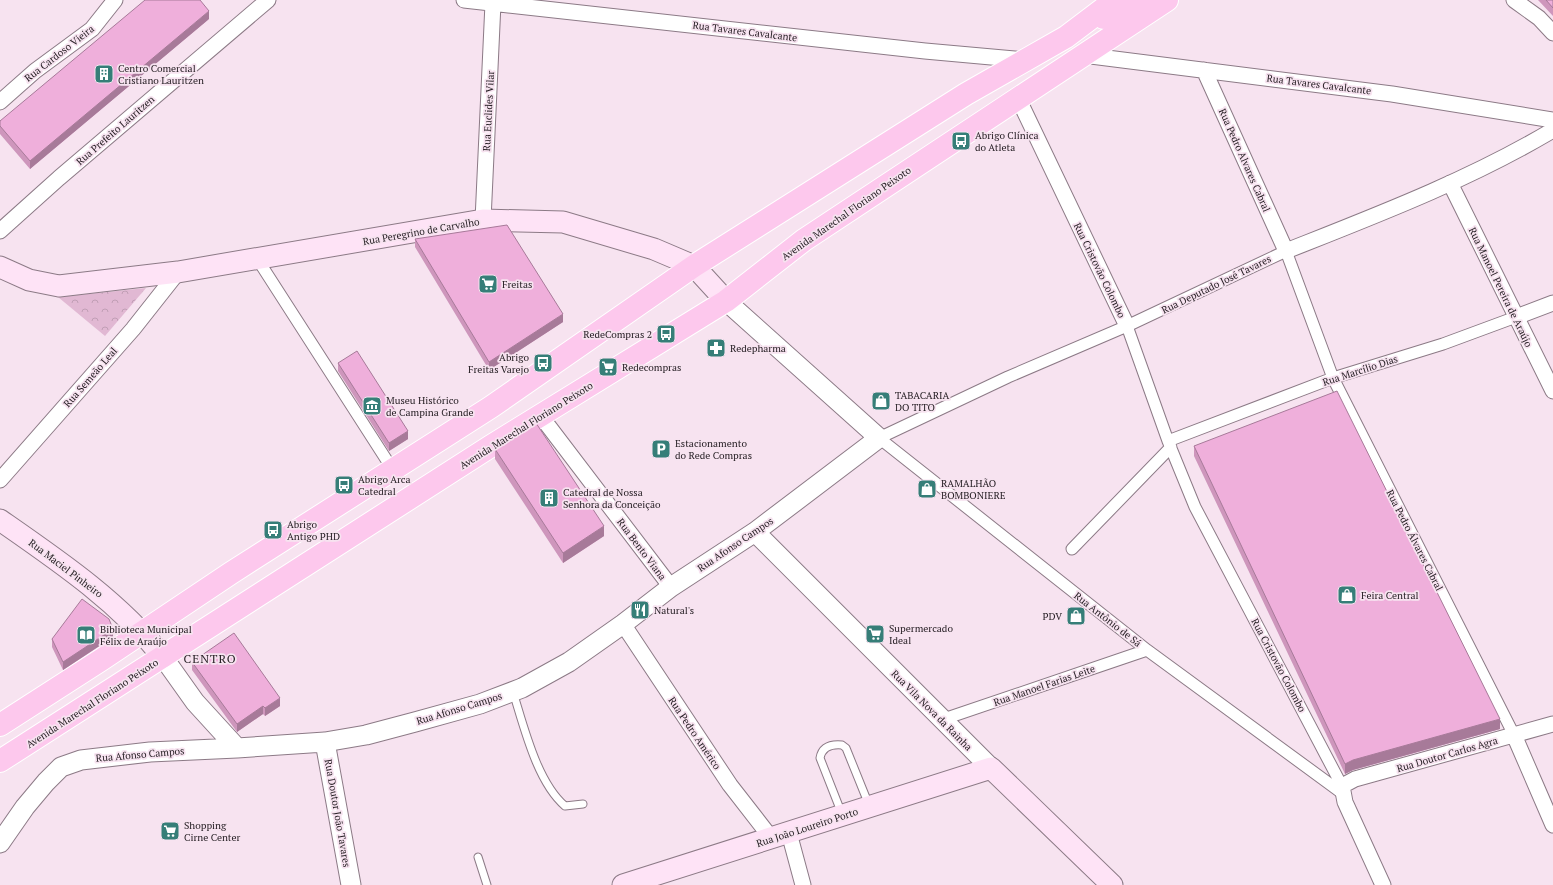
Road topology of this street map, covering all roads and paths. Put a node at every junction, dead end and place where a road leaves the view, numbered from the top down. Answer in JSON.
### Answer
{"nodes":[{"id":1,"x":115,"y":0,"type":"edge"},
{"id":2,"x":268,"y":0,"type":"edge"},
{"id":3,"x":464,"y":0,"type":"edge"},
{"id":4,"x":1115,"y":0,"type":"edge"},
{"id":5,"x":1136,"y":0,"type":"edge"},
{"id":6,"x":1167,"y":0,"type":"edge"},
{"id":7,"x":1514,"y":0,"type":"edge"},
{"id":8,"x":493,"y":3,"type":"junction"},
{"id":9,"x":1553,"y":33,"type":"edge"},
{"id":10,"x":1066,"y":37,"type":"junction"},
{"id":11,"x":1083,"y":55,"type":"junction"},
{"id":12,"x":1026,"y":60,"type":"junction"},
{"id":13,"x":1204,"y":70,"type":"junction"},
{"id":14,"x":1018,"y":98,"type":"junction"},
{"id":15,"x":0,"y":102,"type":"edge"},
{"id":16,"x":1553,"y":120,"type":"edge"},
{"id":17,"x":1553,"y":130,"type":"edge"},
{"id":18,"x":1450,"y":183,"type":"junction"},
{"id":19,"x":483,"y":220,"type":"junction"},
{"id":20,"x":0,"y":231,"type":"edge"},
{"id":21,"x":1286,"y":251,"type":"junction"},
{"id":22,"x":258,"y":260,"type":"junction"},
{"id":23,"x":694,"y":266,"type":"junction"},
{"id":24,"x":0,"y":267,"type":"edge"},
{"id":25,"x":178,"y":272,"type":"junction"},
{"id":26,"x":726,"y":301,"type":"junction"},
{"id":27,"x":1553,"y":303,"type":"edge"},
{"id":28,"x":1516,"y":317,"type":"junction"},
{"id":29,"x":1127,"y":326,"type":"junction"},
{"id":30,"x":1333,"y":378,"type":"junction"},
{"id":31,"x":1553,"y":390,"type":"edge"},
{"id":32,"x":540,"y":415,"type":"junction"},
{"id":33,"x":879,"y":438,"type":"junction"},
{"id":34,"x":1169,"y":444,"type":"junction"},
{"id":35,"x":393,"y":470,"type":"junction"},
{"id":36,"x":0,"y":480,"type":"edge"},
{"id":37,"x":0,"y":520,"type":"edge"},
{"id":38,"x":755,"y":532,"type":"junction"},
{"id":39,"x":1072,"y":549,"type":"dead end"},
{"id":40,"x":671,"y":587,"type":"junction"},
{"id":41,"x":623,"y":624,"type":"junction"},
{"id":42,"x":143,"y":631,"type":"junction"},
{"id":43,"x":1147,"y":650,"type":"junction"},
{"id":44,"x":163,"y":657,"type":"junction"},
{"id":45,"x":512,"y":691,"type":"junction"},
{"id":46,"x":941,"y":720,"type":"junction"},
{"id":47,"x":1553,"y":724,"type":"edge"},
{"id":48,"x":0,"y":725,"type":"edge"},
{"id":49,"x":1514,"y":735,"type":"junction"},
{"id":50,"x":325,"y":742,"type":"junction"},
{"id":51,"x":237,"y":748,"type":"junction"},
{"id":52,"x":0,"y":761,"type":"edge"},
{"id":53,"x":991,"y":768,"type":"junction"},
{"id":54,"x":1342,"y":789,"type":"junction"},
{"id":55,"x":583,"y":804,"type":"dead end"},
{"id":56,"x":870,"y":806,"type":"junction"},
{"id":57,"x":843,"y":816,"type":"junction"},
{"id":58,"x":1553,"y":825,"type":"edge"},
{"id":59,"x":780,"y":836,"type":"junction"},
{"id":60,"x":0,"y":843,"type":"edge"},
{"id":61,"x":478,"y":857,"type":"dead end"},
{"id":62,"x":352,"y":885,"type":"edge"},
{"id":63,"x":487,"y":885,"type":"edge"},
{"id":64,"x":623,"y":885,"type":"edge"},
{"id":65,"x":803,"y":885,"type":"edge"},
{"id":66,"x":1112,"y":885,"type":"edge"},
{"id":67,"x":1383,"y":885,"type":"edge"}],
"edges":[{"from":1,"to":15,"type":"street","name":"Rua Cardoso Vieira"},
{"from":2,"to":20,"type":"street","name":"Rua Prefeito Lauritzen"},
{"from":3,"to":8,"type":"street","name":"Rua Tavares Cavalcante"},
{"from":4,"to":10,"type":"main road"},
{"from":5,"to":10,"type":"main road"},
{"from":6,"to":11,"type":"main road","name":"Avenida Marechal Floriano Peixoto"},
{"from":7,"to":9,"type":"street"},
{"from":8,"to":12,"type":"street","name":"Rua Tavares Cavalcante"},
{"from":8,"to":19,"type":"street","name":"Rua Euclides Vilar"},
{"from":10,"to":12,"type":"main road"},
{"from":11,"to":13,"type":"street","name":"Rua Tavares Cavalcante"},
{"from":11,"to":14,"type":"main road","name":"Avenida Marechal Floriano Peixoto"},
{"from":12,"to":23,"type":"main road"},
{"from":13,"to":16,"type":"street","name":"Rua Tavares Cavalcante"},
{"from":13,"to":21,"type":"street","name":"Rua Pedro Alvares Cabral"},
{"from":14,"to":26,"type":"main road","name":"Avenida Marechal Floriano Peixoto"},
{"from":14,"to":29,"type":"street","name":"Rua Cristovão Colombo"},
{"from":17,"to":18,"type":"street","name":"Rua Deputado José Tavares"},
{"from":18,"to":21,"type":"street","name":"Rua Deputado José Tavares"},
{"from":18,"to":28,"type":"street","name":"Rua Manoel Pereira de Araújo"},
{"from":19,"to":22,"type":"main road","name":"Rua Peregrino de Carvalho"},
{"from":19,"to":23,"type":"main road","name":"Rua Peregrino de Carvalho"},
{"from":21,"to":29,"type":"street","name":"Rua Deputado José Tavares"},
{"from":21,"to":30,"type":"street","name":"Rua Pedro Álvares Cabral"},
{"from":22,"to":25,"type":"main road","name":"Rua Peregrino de Carvalho"},
{"from":22,"to":35,"type":"street"},
{"from":23,"to":26,"type":"main road","name":"Rua Peregrino de Carvalho"},
{"from":23,"to":35,"type":"main road"},
{"from":24,"to":25,"type":"main road","name":"Rua Peregrino de Carvalho"},
{"from":25,"to":36,"type":"street","name":"Rua Semeão Leal"},
{"from":26,"to":32,"type":"main road","name":"Avenida Marechal Floriano Peixoto"},
{"from":26,"to":33,"type":"street","name":"Rua Peregrino de Carvalho"},
{"from":27,"to":28,"type":"street","name":"Rua Marcílio Dias"},
{"from":28,"to":30,"type":"street","name":"Rua Marcílio Dias"},
{"from":28,"to":31,"type":"street","name":"Rua Manoel Pereira de Araújo"},
{"from":29,"to":33,"type":"street","name":"Rua Deputado José Tavares"},
{"from":29,"to":34,"type":"street","name":"Rua Cristovão Colombo"},
{"from":30,"to":34,"type":"street","name":"Rua Marcílio Dias"},
{"from":30,"to":49,"type":"street","name":"Rua Pedro Álvares Cabral"},
{"from":32,"to":40,"type":"street","name":"Rua Bento Viana"},
{"from":32,"to":44,"type":"main road","name":"Avenida Marechal Floriano Peixoto"},
{"from":33,"to":38,"type":"street","name":"Rua Afonso Campos"},
{"from":33,"to":43,"type":"street","name":"Rua Antônio de Sá"},
{"from":34,"to":39,"type":"street"},
{"from":34,"to":54,"type":"street","name":"Rua Cristovão Colombo"},
{"from":35,"to":42,"type":"main road"},
{"from":37,"to":42,"type":"main road","name":"Rua Maciel Pinheiro"},
{"from":38,"to":40,"type":"street","name":"Rua Afonso Campos"},
{"from":38,"to":46,"type":"street","name":"Rua Vila Nova da Rainha"},
{"from":40,"to":41,"type":"street","name":"Rua Afonso Campos"},
{"from":41,"to":45,"type":"street","name":"Rua Afonso Campos"},
{"from":41,"to":59,"type":"street","name":"Rua Pedro Américo"},
{"from":42,"to":44,"type":"main road","name":"Rua Maciel Pinheiro"},
{"from":42,"to":48,"type":"main road"},
{"from":43,"to":46,"type":"street","name":"Rua Manoel Farias Leite"},
{"from":43,"to":54,"type":"street","name":"Rua Antônio de Sá"},
{"from":44,"to":51,"type":"street","name":"Rua Maciel Pinheiro"},
{"from":44,"to":52,"type":"main road","name":"Avenida Marechal Floriano Peixoto"},
{"from":45,"to":50,"type":"street","name":"Rua Afonso Campos"},
{"from":45,"to":55,"type":"lane"},
{"from":46,"to":53,"type":"street","name":"Rua Vila Nova da Rainha"},
{"from":47,"to":49,"type":"street","name":"Rua Doutor Carlos Agra"},
{"from":49,"to":54,"type":"street","name":"Rua Doutor Carlos Agra"},
{"from":49,"to":58,"type":"street","name":"Rua Pedro Álvares Cabral"},
{"from":50,"to":51,"type":"street","name":"Rua Afonso Campos"},
{"from":50,"to":62,"type":"street","name":"Rua Doutor João Tavares"},
{"from":51,"to":60,"type":"street","name":"Rua Afonso Campos"},
{"from":53,"to":56,"type":"main road","name":"Rua João Loureiro Porto"},
{"from":53,"to":66,"type":"main road","name":"Rua Vila Nova da Rainha"},
{"from":54,"to":67,"type":"street","name":"Rua Cristovão Colombo"},
{"from":56,"to":57,"type":"main road","name":"Rua João Loureiro Porto"},
{"from":56,"to":57,"type":"lane"},
{"from":57,"to":59,"type":"main road","name":"Rua João Loureiro Porto"},
{"from":59,"to":64,"type":"main road","name":"Rua João Loureiro Porto"},
{"from":59,"to":65,"type":"street"},
{"from":61,"to":63,"type":"lane"}]}
